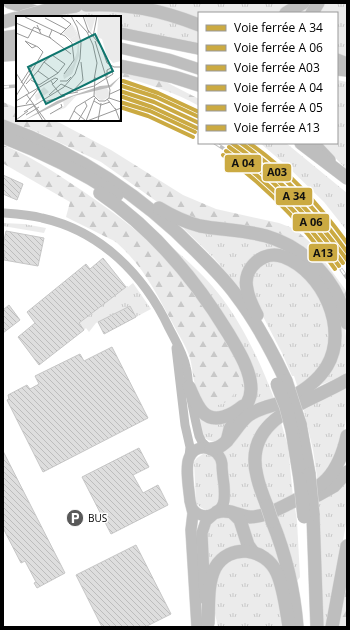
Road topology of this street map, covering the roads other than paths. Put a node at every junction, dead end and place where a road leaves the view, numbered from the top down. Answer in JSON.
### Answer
{"nodes":[{"id":1,"x":9,"y":3,"type":"edge"},
{"id":2,"x":105,"y":3,"type":"edge"},
{"id":3,"x":132,"y":3,"type":"edge"},
{"id":4,"x":303,"y":3,"type":"edge"},
{"id":5,"x":318,"y":3,"type":"edge"},
{"id":6,"x":81,"y":5,"type":"junction"},
{"id":7,"x":288,"y":12,"type":"edge"},
{"id":8,"x":313,"y":12,"type":"edge"},
{"id":9,"x":26,"y":16,"type":"edge"},
{"id":10,"x":53,"y":16,"type":"edge"},
{"id":11,"x":3,"y":18,"type":"edge"},
{"id":12,"x":16,"y":18,"type":"edge"},
{"id":13,"x":198,"y":18,"type":"edge"},
{"id":14,"x":3,"y":22,"type":"edge"},
{"id":15,"x":16,"y":24,"type":"edge"},
{"id":16,"x":198,"y":25,"type":"edge"},
{"id":17,"x":121,"y":33,"type":"edge"},
{"id":18,"x":16,"y":35,"type":"edge"},
{"id":19,"x":3,"y":37,"type":"edge"},
{"id":20,"x":3,"y":44,"type":"edge"},
{"id":21,"x":16,"y":45,"type":"edge"},
{"id":22,"x":121,"y":49,"type":"edge"},
{"id":23,"x":198,"y":49,"type":"edge"},
{"id":24,"x":16,"y":54,"type":"edge"},
{"id":25,"x":3,"y":55,"type":"edge"},
{"id":26,"x":121,"y":66,"type":"edge"},
{"id":27,"x":198,"y":69,"type":"edge"},
{"id":28,"x":198,"y":85,"type":"edge"},
{"id":29,"x":3,"y":126,"type":"edge"},
{"id":30,"x":3,"y":137,"type":"edge"},
{"id":31,"x":302,"y":144,"type":"edge"},
{"id":32,"x":315,"y":144,"type":"edge"},
{"id":33,"x":70,"y":168,"type":"junction"},
{"id":34,"x":105,"y":176,"type":"junction"},
{"id":35,"x":347,"y":177,"type":"edge"},
{"id":36,"x":3,"y":214,"type":"edge"},
{"id":37,"x":347,"y":323,"type":"edge"},
{"id":38,"x":175,"y":341,"type":"junction"},
{"id":39,"x":268,"y":344,"type":"junction"},
{"id":40,"x":347,"y":380,"type":"edge"},
{"id":41,"x":282,"y":382,"type":"junction"},
{"id":42,"x":189,"y":387,"type":"junction"},
{"id":43,"x":319,"y":394,"type":"junction"},
{"id":44,"x":250,"y":397,"type":"junction"},
{"id":45,"x":280,"y":403,"type":"junction"},
{"id":46,"x":347,"y":436,"type":"edge"},
{"id":47,"x":227,"y":441,"type":"junction"},
{"id":48,"x":210,"y":448,"type":"junction"},
{"id":49,"x":189,"y":457,"type":"junction"},
{"id":50,"x":347,"y":472,"type":"edge"},
{"id":51,"x":284,"y":506,"type":"junction"},
{"id":52,"x":192,"y":508,"type":"junction"},
{"id":53,"x":215,"y":513,"type":"junction"},
{"id":54,"x":233,"y":513,"type":"junction"},
{"id":55,"x":308,"y":515,"type":"junction"},
{"id":56,"x":347,"y":546,"type":"edge"},
{"id":57,"x":253,"y":552,"type":"junction"},
{"id":58,"x":205,"y":626,"type":"edge"},
{"id":59,"x":289,"y":627,"type":"edge"},
{"id":60,"x":297,"y":627,"type":"edge"},
{"id":61,"x":309,"y":627,"type":"edge"},
{"id":62,"x":316,"y":627,"type":"edge"},
{"id":63,"x":332,"y":627,"type":"edge"}],
"edges":[{"from":1,"to":10,"type":"main road"},
{"from":2,"to":6,"type":"highway"},
{"from":3,"to":13,"type":"highway"},
{"from":4,"to":7,"type":"highway"},
{"from":5,"to":8,"type":"highway"},
{"from":6,"to":9,"type":"highway","bridge":true},
{"from":6,"to":16,"type":"highway"},
{"from":11,"to":15,"type":"main road"},
{"from":12,"to":14,"type":"highway","bridge":true},
{"from":17,"to":23,"type":"main road"},
{"from":18,"to":19,"type":"main road"},
{"from":20,"to":21,"type":"main road"},
{"from":22,"to":27,"type":"main road"},
{"from":24,"to":25,"type":"highway"},
{"from":26,"to":28,"type":"highway"},
{"from":29,"to":34,"type":"highway"},
{"from":30,"to":33,"type":"highway"},
{"from":31,"to":35,"type":"highway"},
{"from":32,"to":35,"type":"main road"},
{"from":33,"to":41,"type":"highway"},
{"from":33,"to":44,"type":"highway"},
{"from":34,"to":37,"type":"highway"},
{"from":34,"to":39,"type":"highway"},
{"from":36,"to":38,"type":"street"},
{"from":38,"to":42,"type":"street"},
{"from":38,"to":49,"type":"street"},
{"from":39,"to":41,"type":"highway"},
{"from":39,"to":45,"type":"highway"},
{"from":40,"to":43,"type":"highway"},
{"from":41,"to":55,"type":"highway","bridge":true},
{"from":42,"to":44,"type":"highway"},
{"from":42,"to":48,"type":"street"},
{"from":43,"to":45,"type":"highway"},
{"from":43,"to":60,"type":"highway","bridge":true},
{"from":44,"to":47,"type":"highway"},
{"from":45,"to":47,"type":"highway"},
{"from":46,"to":51,"type":"highway"},
{"from":47,"to":48,"type":"highway"},
{"from":48,"to":49,"type":"main road"},
{"from":48,"to":53,"type":"main road"},
{"from":49,"to":52,"type":"main road"},
{"from":50,"to":51,"type":"highway"},
{"from":51,"to":54,"type":"highway"},
{"from":52,"to":53,"type":"main road"},
{"from":52,"to":58,"type":"main road"},
{"from":53,"to":54,"type":"highway"},
{"from":53,"to":58,"type":"main road"},
{"from":54,"to":57,"type":"highway"},
{"from":55,"to":61,"type":"highway"},
{"from":55,"to":62,"type":"highway"},
{"from":56,"to":63,"type":"highway"},
{"from":57,"to":58,"type":"highway"},
{"from":57,"to":59,"type":"highway"}]}
